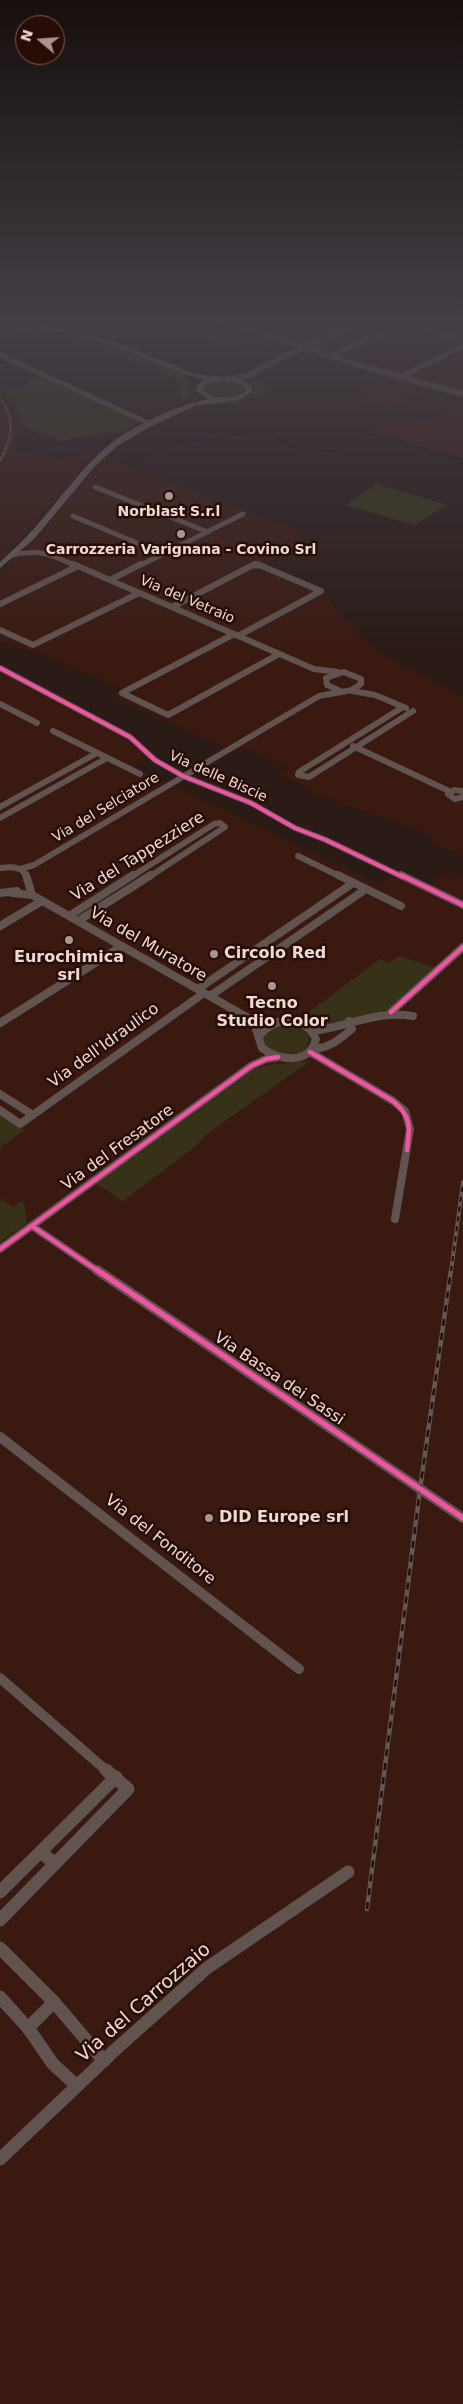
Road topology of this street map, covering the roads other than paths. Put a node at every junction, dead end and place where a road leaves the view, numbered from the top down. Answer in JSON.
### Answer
{"nodes":[{"id":1,"x":127,"y":432,"type":"edge"},
{"id":2,"x":134,"y":432,"type":"edge"},
{"id":3,"x":95,"y":487,"type":"dead end"},
{"id":4,"x":243,"y":514,"type":"dead end"},
{"id":5,"x":72,"y":516,"type":"dead end"},
{"id":6,"x":208,"y":532,"type":"junction"},
{"id":7,"x":31,"y":537,"type":"junction"},
{"id":8,"x":20,"y":546,"type":"junction"},
{"id":9,"x":38,"y":549,"type":"junction"},
{"id":10,"x":163,"y":554,"type":"junction"},
{"id":11,"x":13,"y":555,"type":"junction"},
{"id":12,"x":0,"y":561,"type":"edge"},
{"id":13,"x":0,"y":566,"type":"edge"},
{"id":14,"x":78,"y":566,"type":"junction"},
{"id":15,"x":110,"y":580,"type":"junction"},
{"id":16,"x":139,"y":593,"type":"junction"},
{"id":17,"x":0,"y":604,"type":"edge"},
{"id":18,"x":172,"y":607,"type":"junction"},
{"id":19,"x":0,"y":630,"type":"edge"},
{"id":20,"x":236,"y":635,"type":"junction"},
{"id":21,"x":279,"y":654,"type":"junction"},
{"id":22,"x":0,"y":668,"type":"edge"},
{"id":23,"x":314,"y":669,"type":"junction"},
{"id":24,"x":340,"y":672,"type":"junction"},
{"id":25,"x":362,"y":682,"type":"junction"},
{"id":26,"x":326,"y":683,"type":"junction"},
{"id":27,"x":340,"y":691,"type":"junction"},
{"id":28,"x":347,"y":691,"type":"junction"},
{"id":29,"x":375,"y":695,"type":"junction"},
{"id":30,"x":319,"y":696,"type":"junction"},
{"id":31,"x":0,"y":704,"type":"edge"},
{"id":32,"x":403,"y":707,"type":"junction"},
{"id":33,"x":37,"y":723,"type":"dead end"},
{"id":34,"x":53,"y":730,"type":"dead end"},
{"id":35,"x":346,"y":743,"type":"junction"},
{"id":36,"x":355,"y":748,"type":"junction"},
{"id":37,"x":97,"y":753,"type":"junction"},
{"id":38,"x":107,"y":758,"type":"junction"},
{"id":39,"x":140,"y":774,"type":"dead end"},
{"id":40,"x":183,"y":776,"type":"junction"},
{"id":41,"x":449,"y":791,"type":"junction"},
{"id":42,"x":463,"y":792,"type":"edge"},
{"id":43,"x":463,"y":798,"type":"edge"},
{"id":44,"x":0,"y":807,"type":"edge"},
{"id":45,"x":0,"y":818,"type":"edge"},
{"id":46,"x":298,"y":856,"type":"dead end"},
{"id":47,"x":34,"y":865,"type":"junction"},
{"id":48,"x":146,"y":867,"type":"junction"},
{"id":49,"x":0,"y":868,"type":"edge"},
{"id":50,"x":20,"y":869,"type":"junction"},
{"id":51,"x":155,"y":872,"type":"junction"},
{"id":52,"x":27,"y":874,"type":"junction"},
{"id":53,"x":28,"y":882,"type":"junction"},
{"id":54,"x":353,"y":883,"type":"junction"},
{"id":55,"x":366,"y":889,"type":"junction"},
{"id":56,"x":0,"y":893,"type":"edge"},
{"id":57,"x":12,"y":893,"type":"junction"},
{"id":58,"x":32,"y":895,"type":"junction"},
{"id":59,"x":42,"y":901,"type":"junction"},
{"id":60,"x":463,"y":905,"type":"edge"},
{"id":61,"x":401,"y":906,"type":"dead end"},
{"id":62,"x":69,"y":916,"type":"junction"},
{"id":63,"x":78,"y":921,"type":"junction"},
{"id":64,"x":0,"y":926,"type":"edge"},
{"id":65,"x":278,"y":935,"type":"junction"},
{"id":66,"x":290,"y":942,"type":"junction"},
{"id":67,"x":122,"y":946,"type":"junction"},
{"id":68,"x":463,"y":948,"type":"edge"},
{"id":69,"x":204,"y":993,"type":"junction"},
{"id":70,"x":391,"y":1012,"type":"junction"},
{"id":71,"x":413,"y":1016,"type":"dead end"},
{"id":72,"x":250,"y":1019,"type":"junction"},
{"id":73,"x":277,"y":1022,"type":"junction"},
{"id":74,"x":349,"y":1022,"type":"junction"},
{"id":75,"x":0,"y":1023,"type":"edge"},
{"id":76,"x":312,"y":1031,"type":"junction"},
{"id":77,"x":259,"y":1037,"type":"junction"},
{"id":78,"x":262,"y":1048,"type":"junction"},
{"id":79,"x":311,"y":1050,"type":"junction"},
{"id":80,"x":278,"y":1057,"type":"junction"},
{"id":81,"x":251,"y":1066,"type":"junction"},
{"id":82,"x":0,"y":1094,"type":"edge"},
{"id":83,"x":0,"y":1110,"type":"edge"},
{"id":84,"x":33,"y":1115,"type":"junction"},
{"id":85,"x":395,"y":1219,"type":"dead end"},
{"id":86,"x":32,"y":1226,"type":"junction"},
{"id":87,"x":0,"y":1249,"type":"edge"},
{"id":88,"x":0,"y":1437,"type":"edge"},
{"id":89,"x":463,"y":1518,"type":"edge"},
{"id":90,"x":299,"y":1669,"type":"dead end"},
{"id":91,"x":0,"y":1678,"type":"edge"},
{"id":92,"x":116,"y":1777,"type":"junction"},
{"id":93,"x":41,"y":1852,"type":"junction"},
{"id":94,"x":55,"y":1864,"type":"junction"},
{"id":95,"x":348,"y":1872,"type":"dead end"},
{"id":96,"x":0,"y":1892,"type":"edge"},
{"id":97,"x":0,"y":1920,"type":"edge"},
{"id":98,"x":0,"y":1948,"type":"edge"},
{"id":99,"x":0,"y":1997,"type":"edge"},
{"id":100,"x":54,"y":2002,"type":"junction"},
{"id":101,"x":28,"y":2028,"type":"junction"},
{"id":102,"x":104,"y":2061,"type":"junction"},
{"id":103,"x":76,"y":2086,"type":"junction"},
{"id":104,"x":0,"y":2159,"type":"edge"}],
"edges":[{"from":1,"to":8,"type":"main road"},
{"from":2,"to":7,"type":"main road"},
{"from":3,"to":6,"type":"street"},
{"from":4,"to":6,"type":"street"},
{"from":5,"to":10,"type":"street"},
{"from":6,"to":10,"type":"street"},
{"from":7,"to":8,"type":"main road"},
{"from":7,"to":9,"type":"street"},
{"from":8,"to":9,"type":"street","name":"Via del Vetraio"},
{"from":8,"to":11,"type":"main road"},
{"from":8,"to":12,"type":"main road"},
{"from":9,"to":11,"type":"street","name":"Via del Vetraio"},
{"from":9,"to":14,"type":"street","name":"Via del Vetraio"},
{"from":10,"to":15,"type":"street"},
{"from":11,"to":13,"type":"main road"},
{"from":14,"to":15,"type":"street","name":"Via del Vetraio"},
{"from":14,"to":17,"type":"street"},
{"from":15,"to":16,"type":"street","name":"Via del Vetraio"},
{"from":16,"to":18,"type":"street","name":"Via del Vetraio"},
{"from":16,"to":19,"type":"street"},
{"from":18,"to":20,"type":"street","name":"Via del Vetraio"},
{"from":18,"to":20,"type":"street"},
{"from":20,"to":21,"type":"street","name":"Via del Vetraio"},
{"from":20,"to":21,"type":"street"},
{"from":21,"to":23,"type":"street","name":"Via del Vetraio"},
{"from":22,"to":40,"type":"street","name":"Via delle Biscie"},
{"from":23,"to":24,"type":"street","name":"Via del Vetraio"},
{"from":23,"to":26,"type":"street","name":"Via del Vetraio"},
{"from":24,"to":25,"type":"street","name":"Via del Vetraio"},
{"from":24,"to":26,"type":"street"},
{"from":25,"to":28,"type":"street"},
{"from":25,"to":29,"type":"street"},
{"from":26,"to":27,"type":"street"},
{"from":26,"to":30,"type":"street","name":"Via del Selciatore"},
{"from":27,"to":28,"type":"street"},
{"from":27,"to":30,"type":"street","name":"Via del Selciatore"},
{"from":28,"to":29,"type":"street"},
{"from":29,"to":32,"type":"street"},
{"from":30,"to":40,"type":"street","name":"Via del Selciatore"},
{"from":31,"to":33,"type":"street"},
{"from":32,"to":35,"type":"street"},
{"from":32,"to":36,"type":"street"},
{"from":34,"to":37,"type":"street"},
{"from":35,"to":36,"type":"street"},
{"from":35,"to":36,"type":"street"},
{"from":36,"to":41,"type":"street"},
{"from":37,"to":38,"type":"street"},
{"from":37,"to":44,"type":"street"},
{"from":38,"to":39,"type":"street"},
{"from":38,"to":45,"type":"street"},
{"from":40,"to":47,"type":"street","name":"Via del Selciatore"},
{"from":40,"to":60,"type":"street","name":"Via delle Biscie"},
{"from":41,"to":42,"type":"street"},
{"from":41,"to":43,"type":"street"},
{"from":46,"to":54,"type":"street"},
{"from":47,"to":50,"type":"street","name":"Via del Selciatore"},
{"from":47,"to":52,"type":"street","name":"Via del Selciatore"},
{"from":48,"to":51,"type":"street"},
{"from":48,"to":51,"type":"street","name":"Via del Tappezziere"},
{"from":48,"to":62,"type":"street","name":"Via del Tappezziere"},
{"from":49,"to":50,"type":"street"},
{"from":50,"to":52,"type":"street"},
{"from":51,"to":63,"type":"street","name":"Via del Tappezziere"},
{"from":52,"to":53,"type":"street"},
{"from":53,"to":57,"type":"street"},
{"from":53,"to":58,"type":"street"},
{"from":54,"to":55,"type":"street"},
{"from":54,"to":65,"type":"street"},
{"from":55,"to":61,"type":"street"},
{"from":55,"to":66,"type":"street"},
{"from":56,"to":57,"type":"street"},
{"from":57,"to":58,"type":"street","name":"Via del Muratore"},
{"from":58,"to":59,"type":"street","name":"Via del Muratore"},
{"from":59,"to":62,"type":"street","name":"Via del Muratore"},
{"from":59,"to":64,"type":"street"},
{"from":62,"to":63,"type":"street","name":"Via del Muratore"},
{"from":63,"to":67,"type":"street","name":"Via del Muratore"},
{"from":65,"to":66,"type":"street"},
{"from":65,"to":69,"type":"street"},
{"from":66,"to":69,"type":"street"},
{"from":67,"to":69,"type":"street","name":"Via del Muratore"},
{"from":67,"to":75,"type":"street"},
{"from":68,"to":70,"type":"street"},
{"from":69,"to":72,"type":"street","name":"Via del Muratore"},
{"from":69,"to":84,"type":"street","name":"Via dell'Idraulico"},
{"from":70,"to":71,"type":"street"},
{"from":70,"to":74,"type":"street"},
{"from":72,"to":73,"type":"street","name":"Via del Muratore"},
{"from":72,"to":77,"type":"street"},
{"from":73,"to":76,"type":"street"},
{"from":73,"to":77,"type":"street"},
{"from":74,"to":76,"type":"street"},
{"from":74,"to":79,"type":"street"},
{"from":76,"to":79,"type":"street"},
{"from":77,"to":78,"type":"street"},
{"from":78,"to":80,"type":"street"},
{"from":78,"to":81,"type":"street","name":"Via del Fresatore"},
{"from":79,"to":80,"type":"street"},
{"from":79,"to":85,"type":"street"},
{"from":80,"to":81,"type":"street","name":"Via del Fresatore"},
{"from":81,"to":86,"type":"street","name":"Via del Fresatore"},
{"from":82,"to":84,"type":"street"},
{"from":83,"to":84,"type":"street","name":"Via dell'Idraulico"},
{"from":86,"to":87,"type":"street","name":"Via del Fresatore"},
{"from":86,"to":89,"type":"street","name":"Via Bassa dei Sassi"},
{"from":88,"to":90,"type":"street","name":"Via del Fonditore"},
{"from":91,"to":92,"type":"street"},
{"from":92,"to":93,"type":"street"},
{"from":92,"to":94,"type":"street"},
{"from":93,"to":94,"type":"street"},
{"from":93,"to":96,"type":"street"},
{"from":94,"to":97,"type":"street"},
{"from":95,"to":102,"type":"street","name":"Via del Carrozzaio"},
{"from":98,"to":100,"type":"street"},
{"from":99,"to":101,"type":"street"},
{"from":100,"to":101,"type":"street"},
{"from":100,"to":102,"type":"street"},
{"from":101,"to":103,"type":"street"},
{"from":102,"to":103,"type":"street","name":"Via del Carrozzaio"},
{"from":103,"to":104,"type":"street","name":"Via del Carrozzaio"}]}
